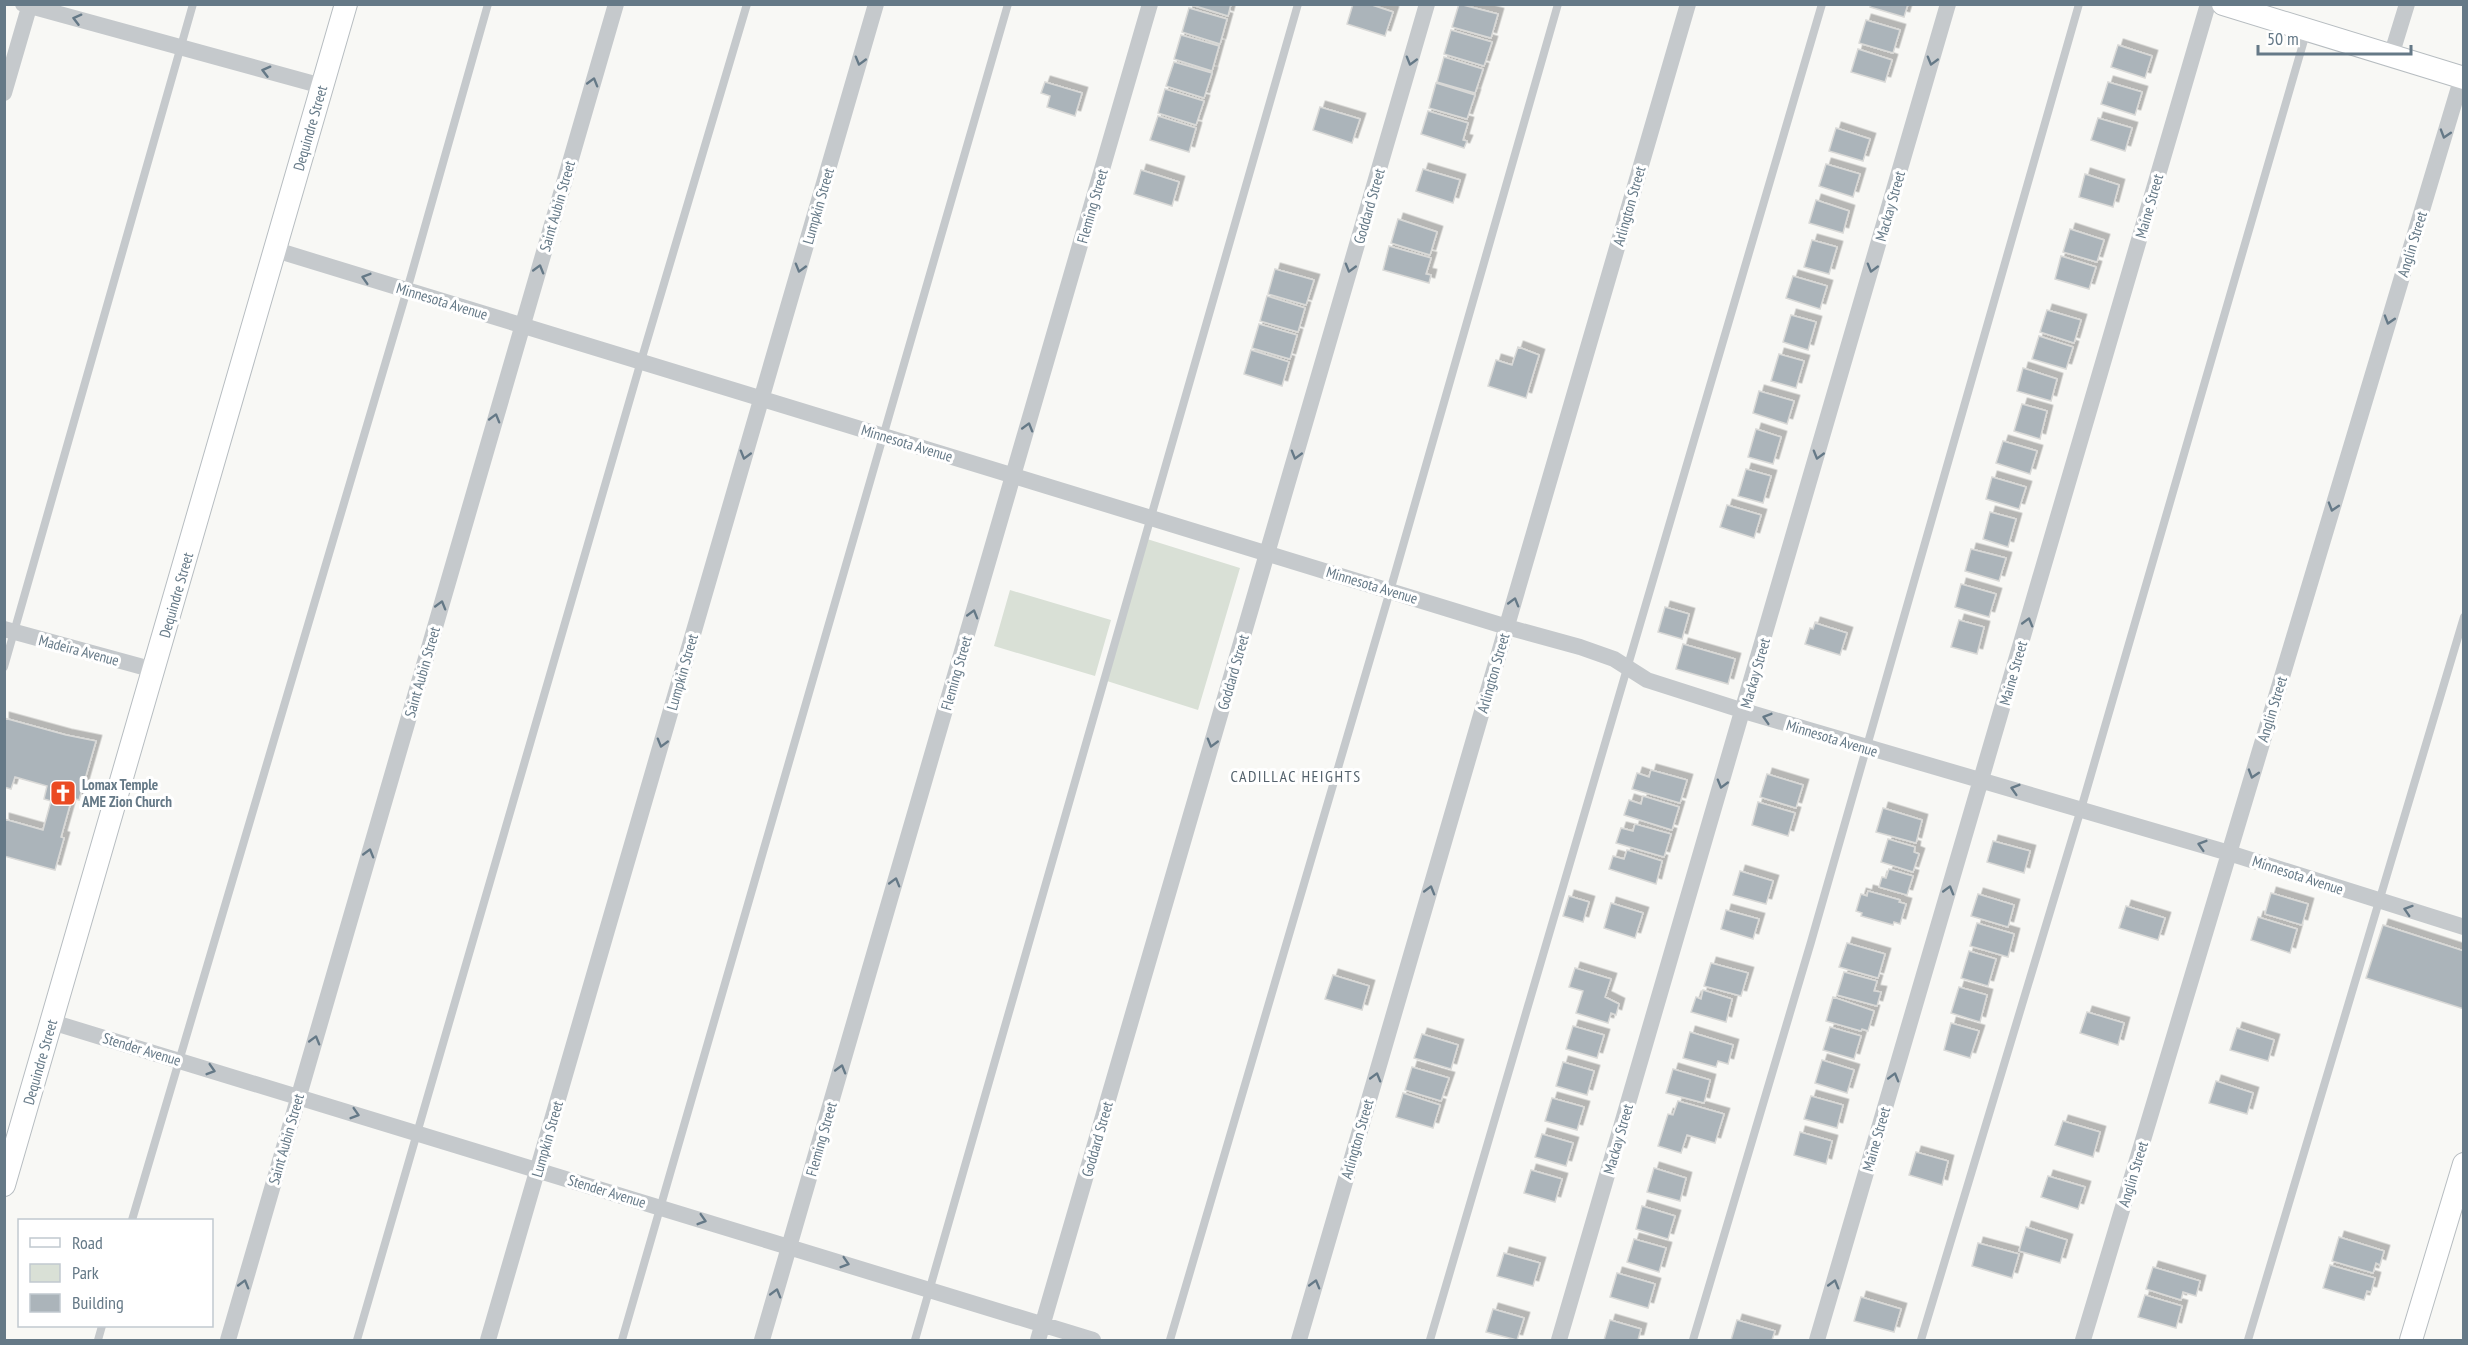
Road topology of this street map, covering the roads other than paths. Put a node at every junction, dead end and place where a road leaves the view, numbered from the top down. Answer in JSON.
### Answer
{"nodes":[{"id":1,"x":193,"y":4,"type":"edge"},
{"id":2,"x":346,"y":4,"type":"edge"},
{"id":3,"x":488,"y":4,"type":"edge"},
{"id":4,"x":616,"y":4,"type":"edge"},
{"id":5,"x":747,"y":4,"type":"edge"},
{"id":6,"x":876,"y":4,"type":"edge"},
{"id":7,"x":1008,"y":4,"type":"edge"},
{"id":8,"x":1150,"y":4,"type":"edge"},
{"id":9,"x":1298,"y":4,"type":"edge"},
{"id":10,"x":1427,"y":4,"type":"edge"},
{"id":11,"x":1558,"y":4,"type":"edge"},
{"id":12,"x":1688,"y":4,"type":"edge"},
{"id":13,"x":1822,"y":4,"type":"edge"},
{"id":14,"x":1948,"y":4,"type":"edge"},
{"id":15,"x":2079,"y":4,"type":"edge"},
{"id":16,"x":2208,"y":4,"type":"edge"},
{"id":17,"x":2223,"y":4,"type":"edge"},
{"id":18,"x":2407,"y":4,"type":"edge"},
{"id":19,"x":28,"y":5,"type":"edge"},
{"id":20,"x":2307,"y":30,"type":"junction"},
{"id":21,"x":180,"y":47,"type":"junction"},
{"id":22,"x":2391,"y":56,"type":"junction"},
{"id":23,"x":2463,"y":78,"type":"edge"},
{"id":24,"x":322,"y":86,"type":"junction"},
{"id":25,"x":4,"y":93,"type":"edge"},
{"id":26,"x":276,"y":250,"type":"junction"},
{"id":27,"x":407,"y":290,"type":"junction"},
{"id":28,"x":522,"y":325,"type":"junction"},
{"id":29,"x":641,"y":362,"type":"junction"},
{"id":30,"x":762,"y":399,"type":"junction"},
{"id":31,"x":882,"y":435,"type":"junction"},
{"id":32,"x":1014,"y":476,"type":"junction"},
{"id":33,"x":1149,"y":517,"type":"junction"},
{"id":34,"x":1267,"y":554,"type":"junction"},
{"id":35,"x":1390,"y":591,"type":"junction"},
{"id":36,"x":2463,"y":617,"type":"edge"},
{"id":37,"x":1507,"y":627,"type":"junction"},
{"id":38,"x":10,"y":630,"type":"edge"},
{"id":39,"x":4,"y":667,"type":"edge"},
{"id":40,"x":1627,"y":669,"type":"junction"},
{"id":41,"x":154,"y":670,"type":"junction"},
{"id":42,"x":1744,"y":711,"type":"junction"},
{"id":43,"x":1867,"y":748,"type":"junction"},
{"id":44,"x":1981,"y":781,"type":"junction"},
{"id":45,"x":2081,"y":809,"type":"junction"},
{"id":46,"x":2229,"y":853,"type":"junction"},
{"id":47,"x":2379,"y":901,"type":"junction"},
{"id":48,"x":2463,"y":927,"type":"edge"},
{"id":49,"x":52,"y":1022,"type":"junction"},
{"id":50,"x":178,"y":1060,"type":"junction"},
{"id":51,"x":298,"y":1096,"type":"junction"},
{"id":52,"x":417,"y":1133,"type":"junction"},
{"id":53,"x":2463,"y":1164,"type":"edge"},
{"id":54,"x":538,"y":1169,"type":"junction"},
{"id":55,"x":4,"y":1185,"type":"edge"},
{"id":56,"x":661,"y":1207,"type":"junction"},
{"id":57,"x":133,"y":1219,"type":"edge"},
{"id":58,"x":789,"y":1246,"type":"junction"},
{"id":59,"x":930,"y":1289,"type":"junction"},
{"id":60,"x":1041,"y":1333,"type":"edge"},
{"id":61,"x":228,"y":1341,"type":"edge"},
{"id":62,"x":357,"y":1341,"type":"edge"},
{"id":63,"x":488,"y":1341,"type":"edge"},
{"id":64,"x":622,"y":1341,"type":"edge"},
{"id":65,"x":762,"y":1341,"type":"edge"},
{"id":66,"x":915,"y":1341,"type":"edge"},
{"id":67,"x":1093,"y":1341,"type":"edge"},
{"id":68,"x":1170,"y":1341,"type":"edge"},
{"id":69,"x":1299,"y":1341,"type":"edge"},
{"id":70,"x":1430,"y":1341,"type":"edge"},
{"id":71,"x":1559,"y":1341,"type":"edge"},
{"id":72,"x":1693,"y":1341,"type":"edge"},
{"id":73,"x":1818,"y":1341,"type":"edge"},
{"id":74,"x":1921,"y":1341,"type":"edge"},
{"id":75,"x":2083,"y":1341,"type":"edge"},
{"id":76,"x":2248,"y":1341,"type":"edge"},
{"id":77,"x":2411,"y":1341,"type":"edge"}],
"edges":[{"from":1,"to":21,"type":"lane"},
{"from":2,"to":24,"type":"street","name":"Dequindre Street"},
{"from":3,"to":27,"type":"lane"},
{"from":28,"to":4,"type":"street","name":"Saint Aubin Street","one_way":true},
{"from":5,"to":29,"type":"lane"},
{"from":6,"to":30,"type":"street","name":"Lumpkin Street","one_way":true},
{"from":7,"to":31,"type":"lane"},
{"from":32,"to":8,"type":"street","name":"Fleming Street","one_way":true},
{"from":9,"to":33,"type":"lane"},
{"from":10,"to":34,"type":"street","name":"Goddard Street","one_way":true},
{"from":11,"to":35,"type":"lane"},
{"from":37,"to":12,"type":"street","name":"Arlington Street","one_way":true},
{"from":13,"to":40,"type":"lane"},
{"from":14,"to":42,"type":"street","name":"Mackay Street","one_way":true},
{"from":15,"to":43,"type":"lane"},
{"from":44,"to":16,"type":"street","name":"Maine Street","one_way":true},
{"from":17,"to":20,"type":"street"},
{"from":18,"to":22,"type":"street"},
{"from":21,"to":19,"type":"street","one_way":true},
{"from":19,"to":25,"type":"street"},
{"from":20,"to":22,"type":"street"},
{"from":20,"to":45,"type":"lane"},
{"from":24,"to":21,"type":"street","one_way":true},
{"from":21,"to":38,"type":"lane"},
{"from":22,"to":23,"type":"street"},
{"from":23,"to":46,"type":"street","name":"Anglin Street","one_way":true},
{"from":24,"to":26,"type":"street","name":"Dequindre Street"},
{"from":27,"to":26,"type":"street","name":"Minnesota Avenue","one_way":true},
{"from":26,"to":41,"type":"street","name":"Dequindre Street"},
{"from":27,"to":28,"type":"street","name":"Minnesota Avenue"},
{"from":27,"to":50,"type":"lane"},
{"from":28,"to":29,"type":"street","name":"Minnesota Avenue"},
{"from":51,"to":28,"type":"street","name":"Saint Aubin Street","one_way":true},
{"from":29,"to":30,"type":"street","name":"Minnesota Avenue"},
{"from":29,"to":52,"type":"lane"},
{"from":30,"to":31,"type":"street","name":"Minnesota Avenue"},
{"from":30,"to":54,"type":"street","name":"Lumpkin Street","one_way":true},
{"from":31,"to":32,"type":"street","name":"Minnesota Avenue"},
{"from":31,"to":56,"type":"lane"},
{"from":32,"to":33,"type":"street","name":"Minnesota Avenue"},
{"from":58,"to":32,"type":"street","name":"Fleming Street","one_way":true},
{"from":33,"to":34,"type":"street","name":"Minnesota Avenue"},
{"from":33,"to":59,"type":"lane"},
{"from":34,"to":35,"type":"street","name":"Minnesota Avenue"},
{"from":34,"to":60,"type":"street","name":"Goddard Street","one_way":true},
{"from":35,"to":37,"type":"street","name":"Minnesota Avenue"},
{"from":35,"to":68,"type":"lane"},
{"from":36,"to":47,"type":"lane"},
{"from":37,"to":40,"type":"street","name":"Minnesota Avenue"},
{"from":69,"to":37,"type":"street","name":"Arlington Street","one_way":true},
{"from":38,"to":39,"type":"lane"},
{"from":38,"to":41,"type":"street","name":"Madeira Avenue"},
{"from":40,"to":42,"type":"street","name":"Minnesota Avenue"},
{"from":40,"to":70,"type":"lane"},
{"from":41,"to":49,"type":"street","name":"Dequindre Street"},
{"from":43,"to":42,"type":"street","name":"Minnesota Avenue","one_way":true},
{"from":42,"to":71,"type":"street","name":"Mackay Street","one_way":true},
{"from":43,"to":44,"type":"street","name":"Minnesota Avenue"},
{"from":43,"to":72,"type":"lane"},
{"from":45,"to":44,"type":"street","name":"Minnesota Avenue","one_way":true},
{"from":73,"to":44,"type":"street","name":"Maine Street","one_way":true},
{"from":46,"to":45,"type":"street","name":"Minnesota Avenue","one_way":true},
{"from":45,"to":74,"type":"lane"},
{"from":46,"to":47,"type":"street","name":"Minnesota Avenue"},
{"from":46,"to":75,"type":"street","name":"Anglin Street"},
{"from":48,"to":47,"type":"street","name":"Minnesota Avenue","one_way":true},
{"from":47,"to":76,"type":"lane"},
{"from":49,"to":50,"type":"street","name":"Stender Avenue"},
{"from":49,"to":55,"type":"street","name":"Dequindre Street"},
{"from":50,"to":51,"type":"street","name":"Stender Avenue","one_way":true},
{"from":50,"to":57,"type":"lane"},
{"from":51,"to":52,"type":"street","name":"Stender Avenue","one_way":true},
{"from":61,"to":51,"type":"street","name":"Saint Aubin Street","one_way":true},
{"from":52,"to":54,"type":"street","name":"Stender Avenue"},
{"from":52,"to":62,"type":"lane"},
{"from":53,"to":77,"type":"street"},
{"from":54,"to":56,"type":"street","name":"Stender Avenue"},
{"from":54,"to":63,"type":"street","name":"Lumpkin Street"},
{"from":56,"to":58,"type":"street","name":"Stender Avenue","one_way":true},
{"from":56,"to":64,"type":"lane"},
{"from":58,"to":59,"type":"street","name":"Stender Avenue","one_way":true},
{"from":65,"to":58,"type":"street","name":"Fleming Street","one_way":true},
{"from":59,"to":60,"type":"street","name":"Stender Avenue"},
{"from":59,"to":66,"type":"lane"},
{"from":60,"to":67,"type":"street","name":"Stender Avenue"}]}
